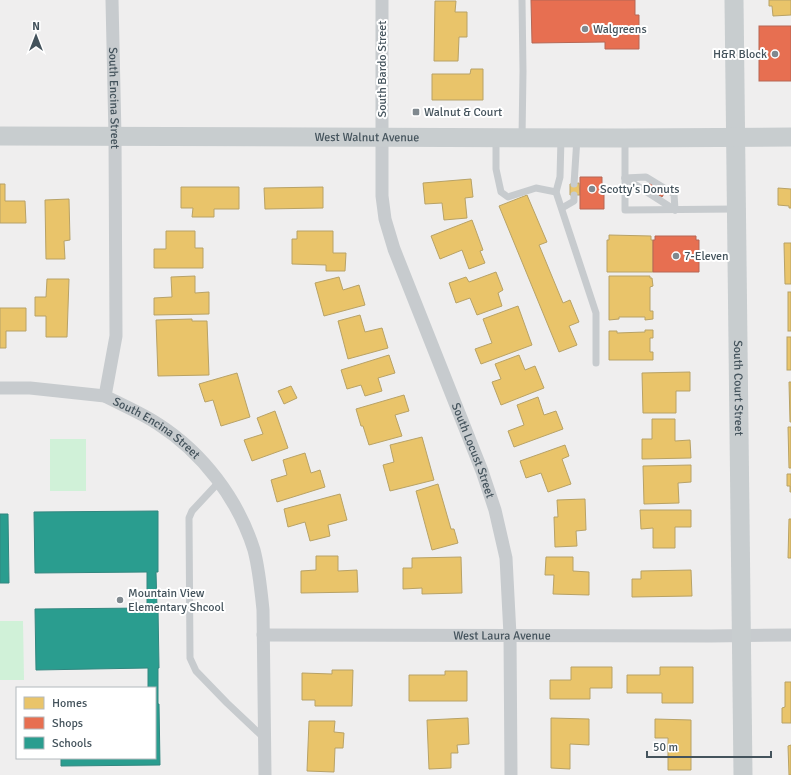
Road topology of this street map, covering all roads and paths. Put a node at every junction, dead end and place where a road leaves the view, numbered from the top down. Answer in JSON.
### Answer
{"nodes":[{"id":1,"x":112,"y":0,"type":"edge"},
{"id":2,"x":382,"y":0,"type":"edge"},
{"id":3,"x":522,"y":0,"type":"edge"},
{"id":4,"x":734,"y":0,"type":"edge"},
{"id":5,"x":0,"y":136,"type":"edge"},
{"id":6,"x":115,"y":136,"type":"junction"},
{"id":7,"x":791,"y":137,"type":"edge"},
{"id":8,"x":382,"y":138,"type":"junction"},
{"id":9,"x":496,"y":138,"type":"junction"},
{"id":10,"x":522,"y":138,"type":"junction"},
{"id":11,"x":569,"y":138,"type":"junction"},
{"id":12,"x":625,"y":138,"type":"junction"},
{"id":13,"x":735,"y":138,"type":"junction"},
{"id":14,"x":625,"y":178,"type":"junction"},
{"id":15,"x":574,"y":184,"type":"dead end"},
{"id":16,"x":556,"y":192,"type":"junction"},
{"id":17,"x":574,"y":195,"type":"dead end"},
{"id":18,"x":562,"y":208,"type":"junction"},
{"id":19,"x":737,"y":209,"type":"junction"},
{"id":20,"x":675,"y":210,"type":"junction"},
{"id":21,"x":596,"y":363,"type":"dead end"},
{"id":22,"x":0,"y":388,"type":"edge"},
{"id":23,"x":105,"y":396,"type":"junction"},
{"id":24,"x":219,"y":482,"type":"junction"},
{"id":25,"x":263,"y":635,"type":"junction"},
{"id":26,"x":510,"y":635,"type":"junction"},
{"id":27,"x":791,"y":635,"type":"edge"},
{"id":28,"x":742,"y":636,"type":"junction"},
{"id":29,"x":264,"y":738,"type":"junction"},
{"id":30,"x":264,"y":775,"type":"edge"},
{"id":31,"x":511,"y":775,"type":"edge"},
{"id":32,"x":744,"y":775,"type":"edge"}],
"edges":[{"from":1,"to":6,"type":"street","name":"South Encina Street"},
{"from":2,"to":8,"type":"street","name":"South Bardo Street"},
{"from":3,"to":10,"type":"lane"},
{"from":4,"to":13,"type":"main road","name":"South Court Street"},
{"from":5,"to":6,"type":"main road","name":"West Walnut Avenue"},
{"from":6,"to":8,"type":"main road","name":"West Walnut Avenue"},
{"from":6,"to":23,"type":"street","name":"South Encina Street"},
{"from":7,"to":13,"type":"main road","name":"West Walnut Avenue"},
{"from":8,"to":9,"type":"main road","name":"West Walnut Avenue"},
{"from":8,"to":26,"type":"street","name":"South Locust Street"},
{"from":9,"to":10,"type":"main road","name":"West Walnut Avenue"},
{"from":9,"to":16,"type":"lane"},
{"from":10,"to":11,"type":"main road","name":"West Walnut Avenue"},
{"from":11,"to":12,"type":"main road","name":"West Walnut Avenue"},
{"from":11,"to":15,"type":"lane"},
{"from":11,"to":16,"type":"lane"},
{"from":12,"to":13,"type":"main road","name":"West Walnut Avenue"},
{"from":12,"to":14,"type":"lane"},
{"from":13,"to":19,"type":"main road","name":"South Court Street"},
{"from":14,"to":20,"type":"lane"},
{"from":14,"to":20,"type":"lane"},
{"from":14,"to":20,"type":"lane"},
{"from":16,"to":18,"type":"lane"},
{"from":17,"to":18,"type":"lane"},
{"from":18,"to":21,"type":"lane"},
{"from":19,"to":20,"type":"lane"},
{"from":19,"to":28,"type":"main road","name":"South Court Street"},
{"from":22,"to":23,"type":"street"},
{"from":23,"to":24,"type":"street","name":"South Encina Street"},
{"from":24,"to":25,"type":"street","name":"South Encina Street"},
{"from":24,"to":29,"type":"lane"},
{"from":25,"to":26,"type":"street","name":"West Laura Avenue"},
{"from":25,"to":29,"type":"street","name":"South Encina Street"},
{"from":26,"to":28,"type":"street","name":"West Laura Avenue"},
{"from":26,"to":31,"type":"street","name":"South Locust Street"},
{"from":27,"to":28,"type":"street","name":"West Laura Avenue"},
{"from":28,"to":32,"type":"main road","name":"South Court Street"},
{"from":29,"to":30,"type":"street","name":"South Encina Street"}]}
